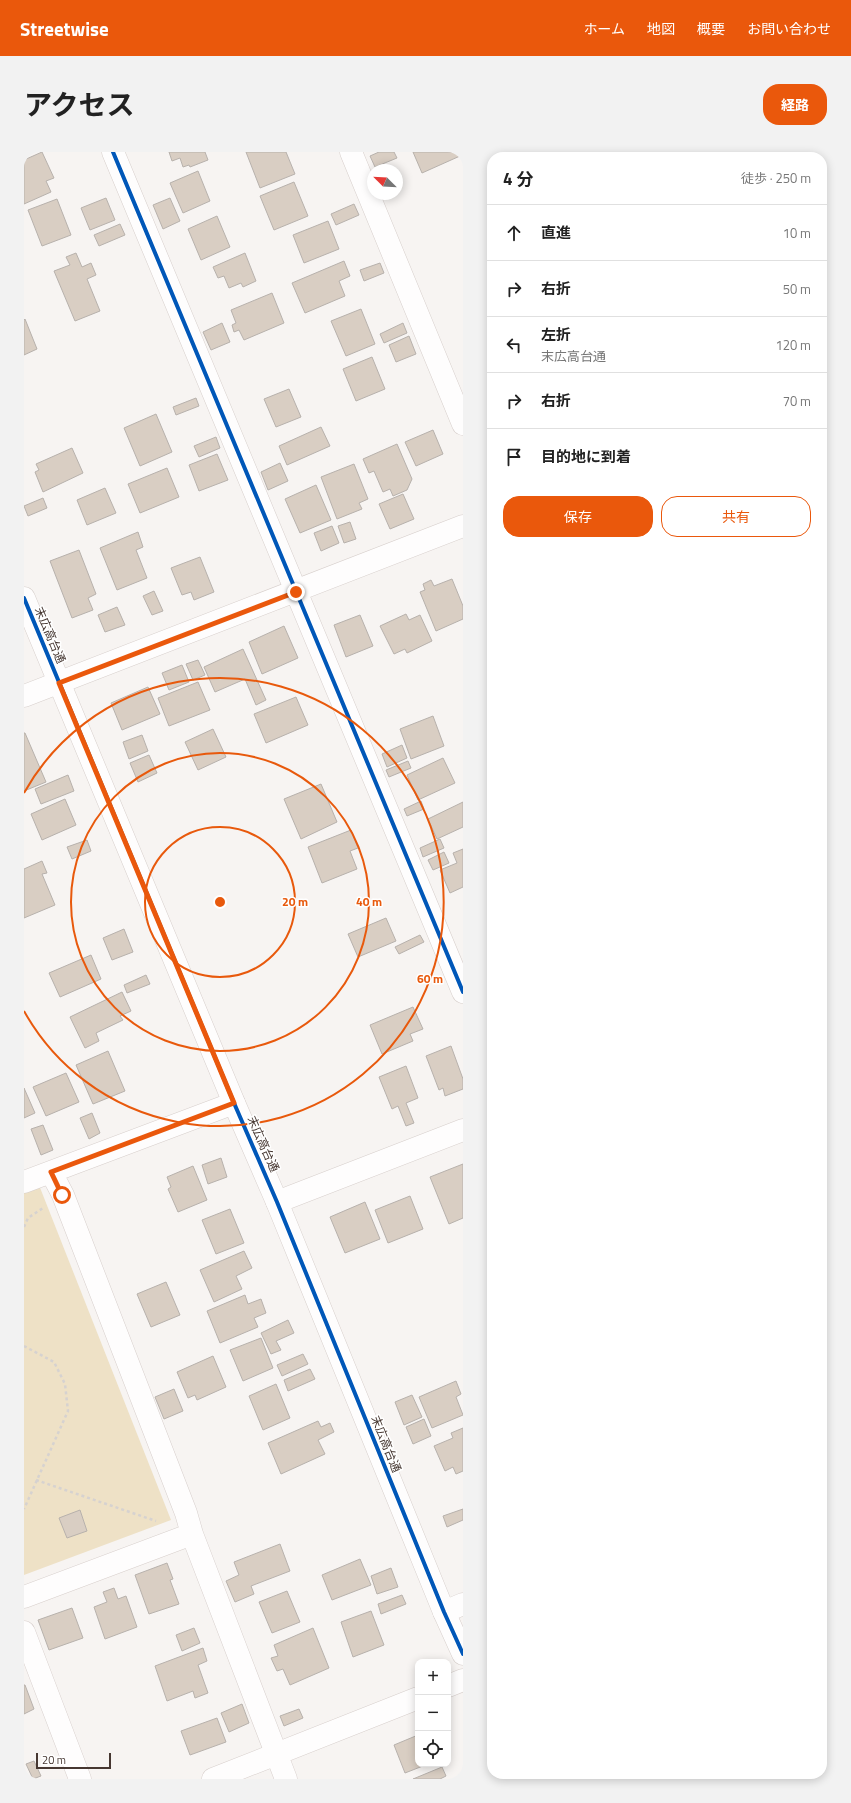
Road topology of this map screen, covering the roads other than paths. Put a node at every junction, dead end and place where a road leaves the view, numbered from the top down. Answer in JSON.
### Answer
{"nodes":[{"id":1,"x":113,"y":152,"type":"edge"},
{"id":2,"x":350,"y":152,"type":"edge"},
{"id":3,"x":463,"y":424,"type":"edge"},
{"id":4,"x":463,"y":526,"type":"edge"},
{"id":5,"x":296,"y":592,"type":"junction"},
{"id":6,"x":24,"y":598,"type":"edge"},
{"id":7,"x":59,"y":683,"type":"junction"},
{"id":8,"x":24,"y":696,"type":"edge"},
{"id":9,"x":463,"y":992,"type":"edge"},
{"id":10,"x":234,"y":1103,"type":"junction"},
{"id":11,"x":463,"y":1130,"type":"edge"},
{"id":12,"x":51,"y":1172,"type":"junction"},
{"id":13,"x":24,"y":1182,"type":"edge"},
{"id":14,"x":277,"y":1202,"type":"junction"},
{"id":15,"x":192,"y":1534,"type":"junction"},
{"id":16,"x":24,"y":1597,"type":"edge"},
{"id":17,"x":453,"y":1608,"type":"edge"},
{"id":18,"x":24,"y":1632,"type":"edge"},
{"id":19,"x":463,"y":1654,"type":"edge"},
{"id":20,"x":463,"y":1680,"type":"edge"},
{"id":21,"x":451,"y":1685,"type":"edge"},
{"id":22,"x":415,"y":1699,"type":"edge"},
{"id":23,"x":277,"y":1754,"type":"junction"},
{"id":24,"x":80,"y":1779,"type":"edge"},
{"id":25,"x":213,"y":1779,"type":"edge"},
{"id":26,"x":286,"y":1779,"type":"edge"}],
"edges":[{"from":1,"to":5,"type":"street"},
{"from":2,"to":3,"type":"street"},
{"from":4,"to":5,"type":"street"},
{"from":5,"to":7,"type":"street"},
{"from":5,"to":9,"type":"street"},
{"from":6,"to":7,"type":"street","name":"末広高台通"},
{"from":7,"to":8,"type":"street"},
{"from":7,"to":10,"type":"street","name":"末広高台通"},
{"from":10,"to":12,"type":"street"},
{"from":10,"to":14,"type":"street","name":"末広高台通"},
{"from":11,"to":14,"type":"street"},
{"from":12,"to":13,"type":"street"},
{"from":12,"to":15,"type":"street"},
{"from":14,"to":17,"type":"street","name":"末広高台通"},
{"from":15,"to":16,"type":"street"},
{"from":15,"to":23,"type":"street"},
{"from":17,"to":19,"type":"street","name":"末広高台通"},
{"from":18,"to":24,"type":"street"},
{"from":20,"to":21,"type":"street"},
{"from":22,"to":23,"type":"street"},
{"from":23,"to":25,"type":"street"},
{"from":23,"to":26,"type":"street"}]}
